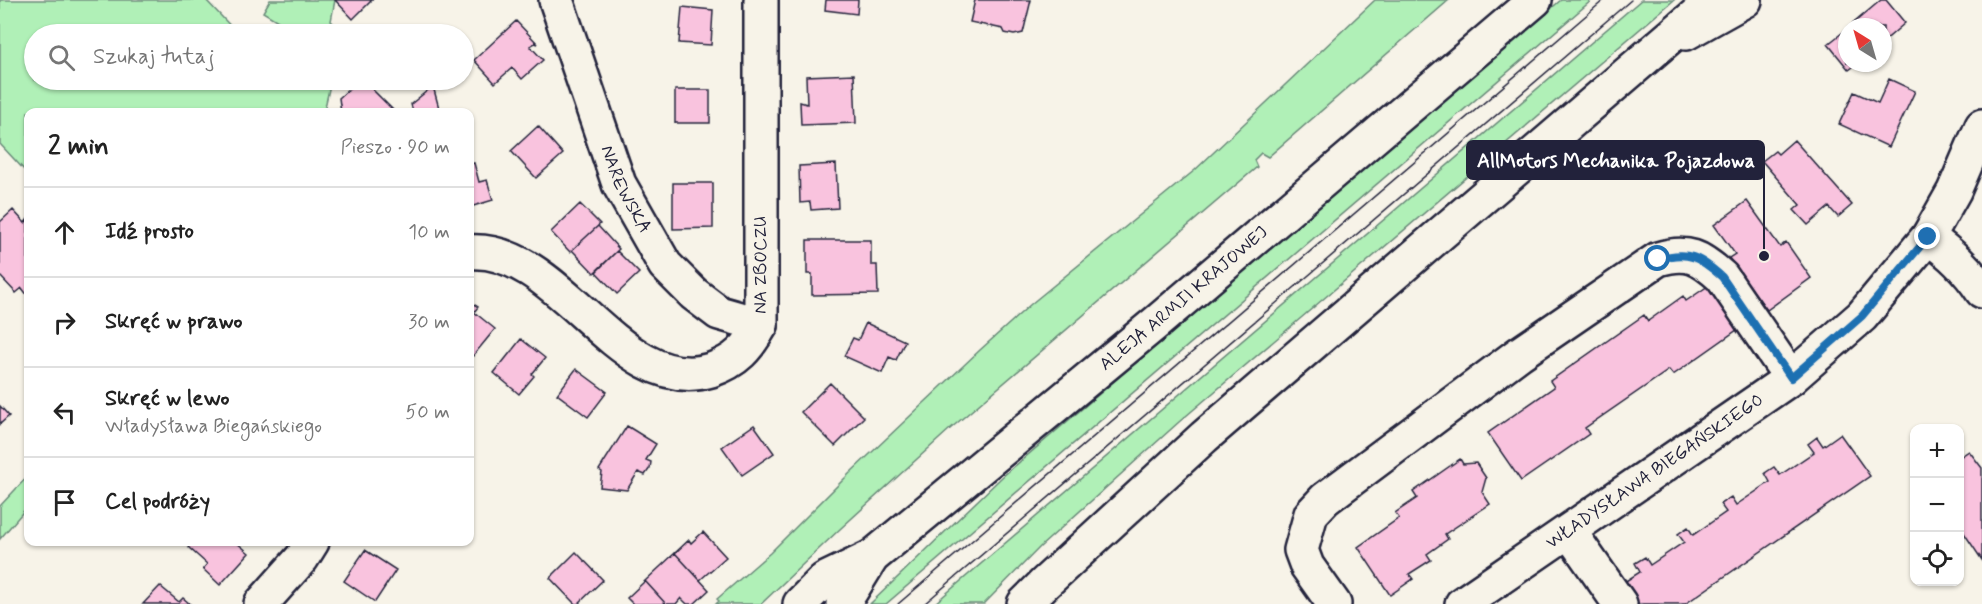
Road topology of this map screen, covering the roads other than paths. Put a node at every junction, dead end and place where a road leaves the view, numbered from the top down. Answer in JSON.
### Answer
{"nodes":[{"id":1,"x":556,"y":0,"type":"edge"},
{"id":2,"x":761,"y":0,"type":"edge"},
{"id":3,"x":1535,"y":0,"type":"edge"},
{"id":4,"x":1713,"y":0,"type":"edge"},
{"id":5,"x":1745,"y":0,"type":"edge"},
{"id":6,"x":1648,"y":55,"type":"junction"},
{"id":7,"x":1982,"y":126,"type":"edge"},
{"id":8,"x":1928,"y":237,"type":"junction"},
{"id":9,"x":474,"y":252,"type":"edge"},
{"id":10,"x":1982,"y":291,"type":"edge"},
{"id":11,"x":761,"y":325,"type":"junction"},
{"id":12,"x":1791,"y":378,"type":"junction"},
{"id":13,"x":1569,"y":531,"type":"junction"},
{"id":14,"x":310,"y":546,"type":"edge"},
{"id":15,"x":872,"y":557,"type":"junction"},
{"id":16,"x":261,"y":604,"type":"edge"},
{"id":17,"x":800,"y":604,"type":"edge"},
{"id":18,"x":843,"y":604,"type":"edge"},
{"id":19,"x":1024,"y":604,"type":"edge"},
{"id":20,"x":1334,"y":604,"type":"edge"},
{"id":21,"x":1462,"y":604,"type":"edge"},
{"id":22,"x":1620,"y":604,"type":"edge"}],
"edges":[{"from":1,"to":11,"type":"main road","name":"NAREWSKA"},
{"from":2,"to":11,"type":"main road","name":"NA ZBOCZU"},
{"from":3,"to":15,"type":"main road","name":"ALEJA ARMII KRAJOWEJ"},
{"from":4,"to":6,"type":"main road"},
{"from":5,"to":6,"type":"main road"},
{"from":6,"to":19,"type":"main road"},
{"from":7,"to":8,"type":"main road","name":"WŁADYSŁAWA BIEGAŃSKIEGO"},
{"from":8,"to":10,"type":"main road"},
{"from":8,"to":12,"type":"main road","name":"WŁADYSŁAWA BIEGAŃSKIEGO"},
{"from":9,"to":11,"type":"main road","name":"NA ZBOCZU"},
{"from":12,"to":13,"type":"main road","name":"WŁADYSŁAWA BIEGAŃSKIEGO"},
{"from":12,"to":20,"type":"main road"},
{"from":13,"to":21,"type":"main road","name":"WŁADYSŁAWA BIEGAŃSKIEGO"},
{"from":13,"to":22,"type":"main road"},
{"from":14,"to":16,"type":"main road"},
{"from":15,"to":17,"type":"main road"},
{"from":15,"to":18,"type":"main road","name":"ALEJA ARMII KRAJOWEJ"}]}
